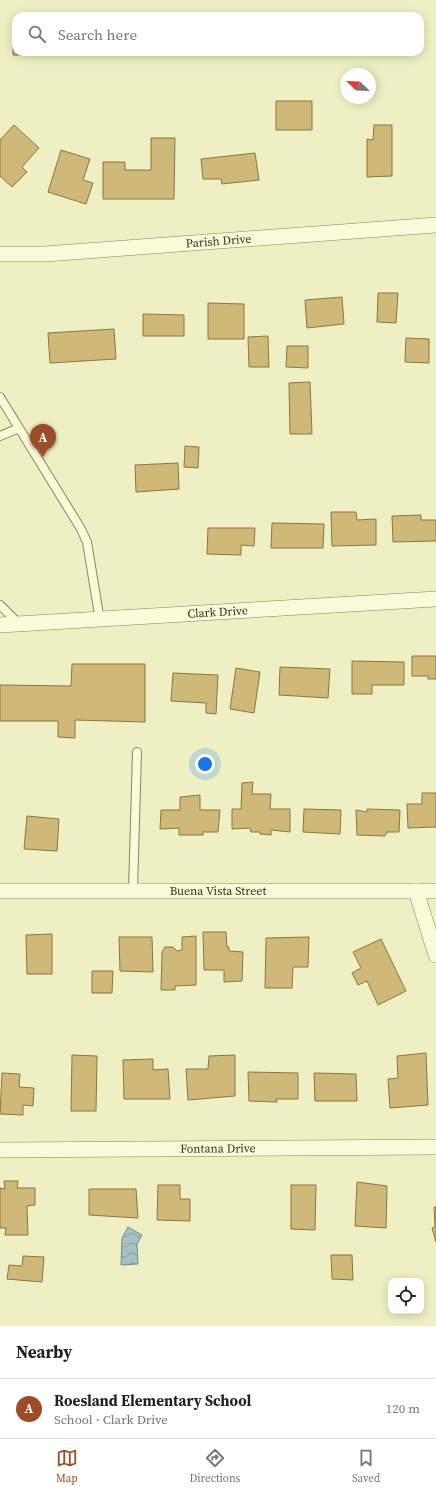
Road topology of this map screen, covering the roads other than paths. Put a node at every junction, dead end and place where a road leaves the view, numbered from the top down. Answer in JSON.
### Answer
{"nodes":[{"id":1,"x":436,"y":225,"type":"edge"},
{"id":2,"x":0,"y":254,"type":"edge"},
{"id":3,"x":0,"y":397,"type":"edge"},
{"id":4,"x":19,"y":428,"type":"junction"},
{"id":5,"x":0,"y":436,"type":"edge"},
{"id":6,"x":436,"y":599,"type":"edge"},
{"id":7,"x":0,"y":605,"type":"edge"},
{"id":8,"x":100,"y":621,"type":"junction"},
{"id":9,"x":20,"y":625,"type":"junction"},
{"id":10,"x":0,"y":626,"type":"edge"},
{"id":11,"x":137,"y":752,"type":"dead end"},
{"id":12,"x":0,"y":891,"type":"edge"},
{"id":13,"x":133,"y":891,"type":"junction"},
{"id":14,"x":416,"y":891,"type":"junction"},
{"id":15,"x":436,"y":891,"type":"edge"},
{"id":16,"x":436,"y":955,"type":"edge"},
{"id":17,"x":436,"y":1147,"type":"edge"},
{"id":18,"x":0,"y":1150,"type":"edge"}],
"edges":[{"from":1,"to":2,"type":"street","name":"Parish Drive"},
{"from":3,"to":4,"type":"lane"},
{"from":4,"to":5,"type":"lane"},
{"from":4,"to":8,"type":"lane"},
{"from":6,"to":8,"type":"street","name":"Clark Drive"},
{"from":7,"to":9,"type":"lane"},
{"from":8,"to":9,"type":"street","name":"Clark Drive"},
{"from":9,"to":10,"type":"street","name":"Clark Drive"},
{"from":11,"to":13,"type":"lane"},
{"from":12,"to":13,"type":"street","name":"Buena Vista Street"},
{"from":13,"to":14,"type":"street","name":"Buena Vista Street"},
{"from":14,"to":15,"type":"street","name":"Buena Vista Street"},
{"from":14,"to":16,"type":"street"},
{"from":17,"to":18,"type":"street","name":"Fontana Drive"}]}
